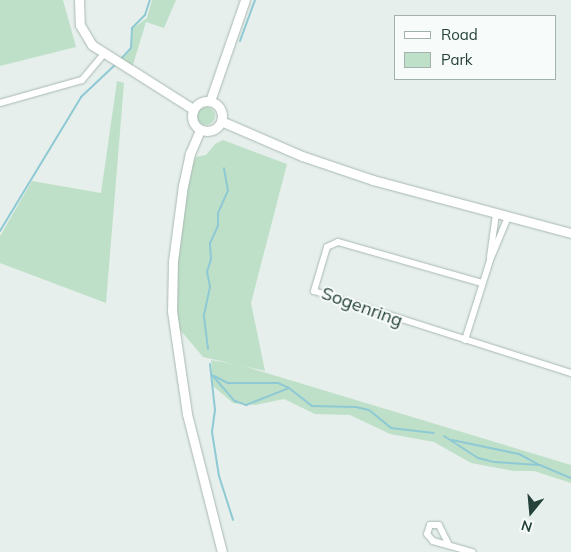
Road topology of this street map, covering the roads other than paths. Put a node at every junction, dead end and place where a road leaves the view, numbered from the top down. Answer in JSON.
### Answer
{"nodes":[{"id":1,"x":79,"y":0,"type":"edge"},
{"id":2,"x":245,"y":0,"type":"edge"},
{"id":3,"x":104,"y":54,"type":"junction"},
{"id":4,"x":210,"y":101,"type":"junction"},
{"id":5,"x":0,"y":103,"type":"edge"},
{"id":6,"x":193,"y":108,"type":"junction"},
{"id":7,"x":221,"y":121,"type":"junction"},
{"id":8,"x":200,"y":130,"type":"junction"},
{"id":9,"x":496,"y":214,"type":"junction"},
{"id":10,"x":508,"y":217,"type":"junction"},
{"id":11,"x":571,"y":233,"type":"edge"},
{"id":12,"x":490,"y":260,"type":"junction"},
{"id":13,"x":482,"y":283,"type":"junction"},
{"id":14,"x":465,"y":340,"type":"junction"},
{"id":15,"x":571,"y":373,"type":"edge"},
{"id":16,"x":449,"y":545,"type":"dead end"},
{"id":17,"x":222,"y":552,"type":"edge"},
{"id":18,"x":472,"y":552,"type":"edge"}],
"edges":[{"from":1,"to":3,"type":"main road"},
{"from":2,"to":4,"type":"main road"},
{"from":3,"to":5,"type":"street"},
{"from":3,"to":6,"type":"main road"},
{"from":4,"to":6,"type":"main road"},
{"from":4,"to":7,"type":"main road"},
{"from":6,"to":8,"type":"main road"},
{"from":7,"to":8,"type":"main road"},
{"from":7,"to":9,"type":"main road"},
{"from":8,"to":17,"type":"main road"},
{"from":9,"to":10,"type":"main road"},
{"from":9,"to":12,"type":"street"},
{"from":10,"to":11,"type":"main road"},
{"from":10,"to":12,"type":"street"},
{"from":12,"to":13,"type":"street"},
{"from":13,"to":14,"type":"street"},
{"from":13,"to":14,"type":"street","name":"Sogenring"},
{"from":14,"to":15,"type":"street"},
{"from":16,"to":18,"type":"street"}]}
